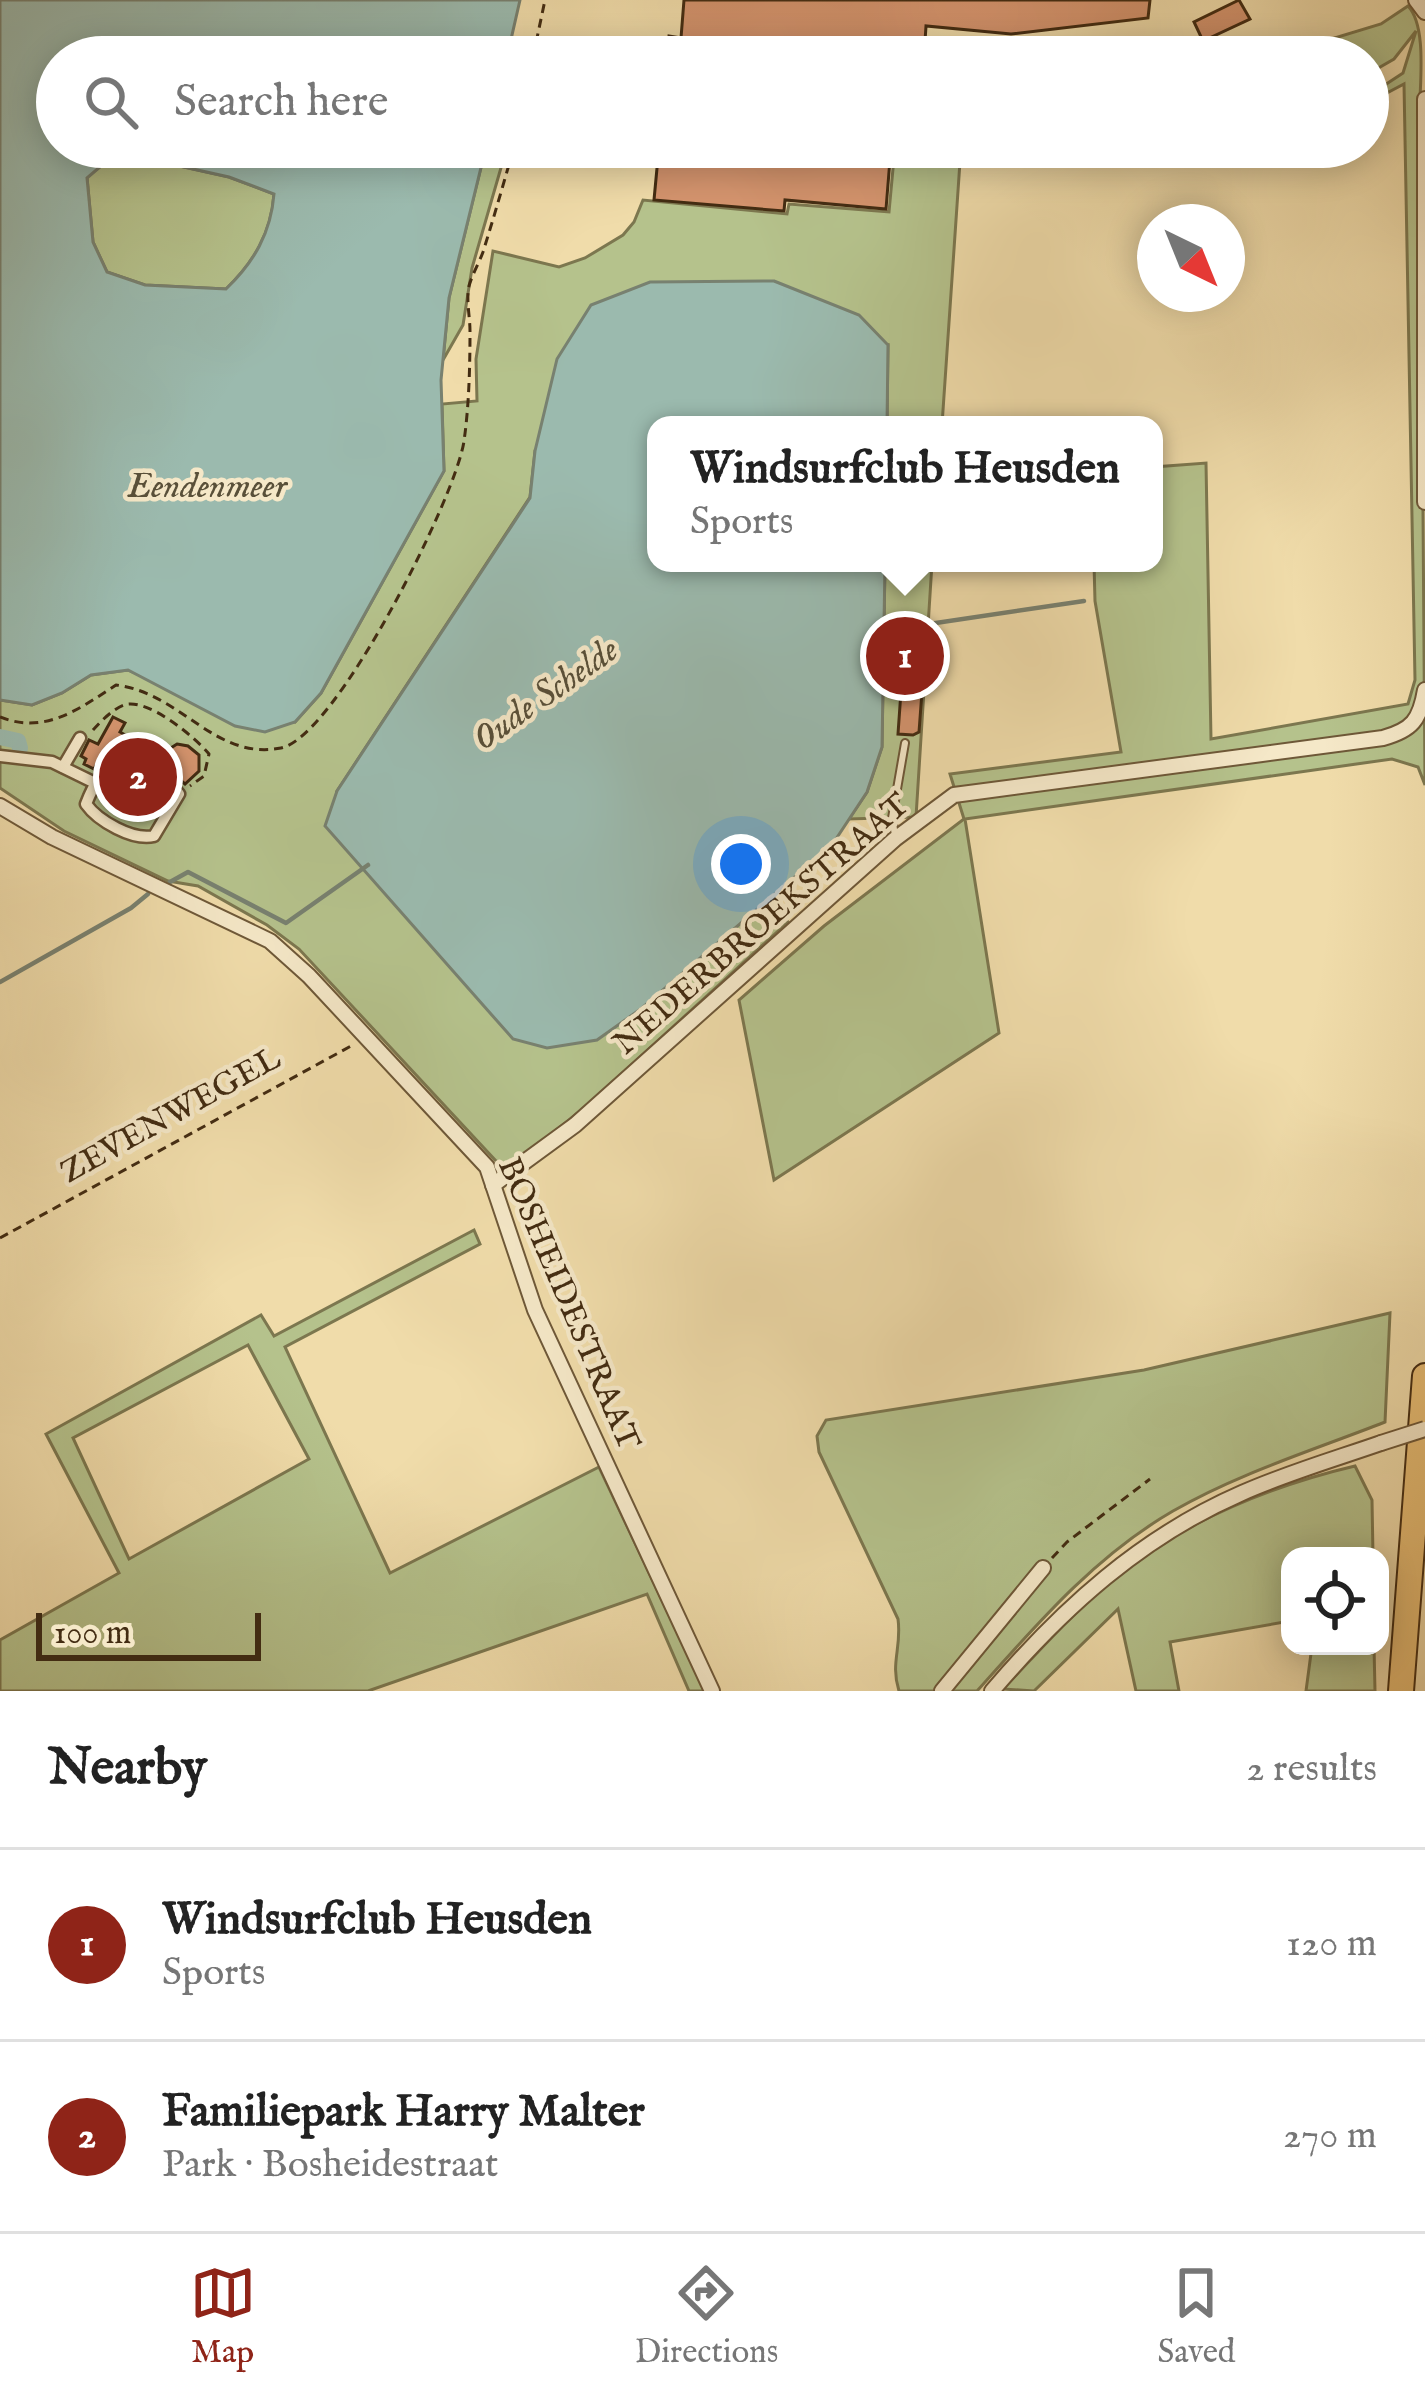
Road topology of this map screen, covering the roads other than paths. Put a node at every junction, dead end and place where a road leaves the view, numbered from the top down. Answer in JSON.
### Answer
{"nodes":[{"id":1,"x":1416,"y":0,"type":"edge"},
{"id":2,"x":1425,"y":12,"type":"edge"},
{"id":3,"x":1425,"y":99,"type":"edge"},
{"id":4,"x":1425,"y":502,"type":"edge"},
{"id":5,"x":1425,"y":690,"type":"edge"},
{"id":6,"x":83,"y":740,"type":"road end"},
{"id":7,"x":905,"y":742,"type":"dead end"},
{"id":8,"x":0,"y":756,"type":"edge"},
{"id":9,"x":63,"y":767,"type":"junction"},
{"id":10,"x":95,"y":784,"type":"junction"},
{"id":11,"x":0,"y":806,"type":"edge"},
{"id":12,"x":896,"y":838,"type":"junction"},
{"id":13,"x":493,"y":1185,"type":"junction"},
{"id":14,"x":1425,"y":1376,"type":"edge"},
{"id":15,"x":1425,"y":1429,"type":"edge"},
{"id":16,"x":1043,"y":1568,"type":"road end"},
{"id":17,"x":712,"y":1691,"type":"edge"},
{"id":18,"x":942,"y":1691,"type":"edge"},
{"id":19,"x":992,"y":1691,"type":"edge"},
{"id":20,"x":1401,"y":1691,"type":"edge"}],
"edges":[{"from":1,"to":2,"type":"street"},
{"from":3,"to":4,"type":"street"},
{"from":5,"to":12,"type":"street","name":"NEDERBROEKSTRAAT"},
{"from":6,"to":9,"type":"street"},
{"from":7,"to":12,"type":"lane"},
{"from":8,"to":9,"type":"street"},
{"from":9,"to":10,"type":"street"},
{"from":10,"to":10,"type":"street"},
{"from":11,"to":13,"type":"street","name":"BOSHEIDESTRAAT"},
{"from":12,"to":13,"type":"street","name":"NEDERBROEKSTRAAT"},
{"from":13,"to":17,"type":"street","name":"BOSHEIDESTRAAT"},
{"from":14,"to":20,"type":"highway"},
{"from":15,"to":19,"type":"street","bridge":true},
{"from":16,"to":18,"type":"street"}]}
